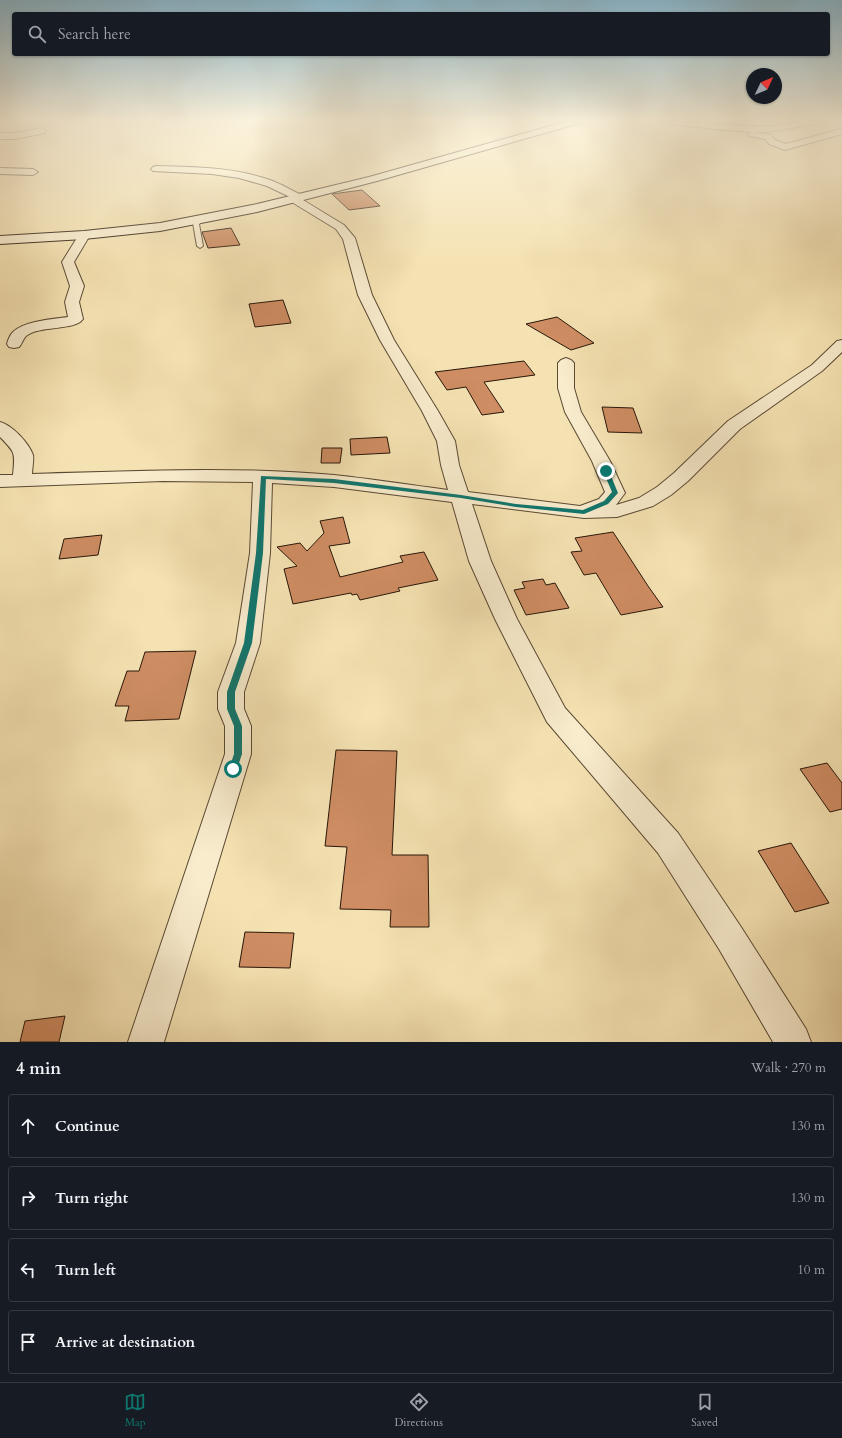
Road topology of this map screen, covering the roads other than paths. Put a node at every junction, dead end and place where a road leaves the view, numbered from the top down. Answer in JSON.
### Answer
{"nodes":[{"id":1,"x":175,"y":170,"type":"edge"},
{"id":2,"x":406,"y":170,"type":"edge"},
{"id":3,"x":0,"y":171,"type":"edge"},
{"id":4,"x":33,"y":172,"type":"dead end"},
{"id":5,"x":297,"y":198,"type":"junction"},
{"id":6,"x":208,"y":217,"type":"junction"},
{"id":7,"x":84,"y":235,"type":"junction"},
{"id":8,"x":0,"y":240,"type":"edge"},
{"id":9,"x":200,"y":246,"type":"dead end"},
{"id":10,"x":14,"y":344,"type":"dead end"},
{"id":11,"x":842,"y":344,"type":"edge"},
{"id":12,"x":566,"y":363,"type":"dead end"},
{"id":13,"x":0,"y":427,"type":"edge"},
{"id":14,"x":263,"y":477,"type":"junction"},
{"id":15,"x":22,"y":479,"type":"junction"},
{"id":16,"x":0,"y":481,"type":"edge"},
{"id":17,"x":461,"y":496,"type":"junction"},
{"id":18,"x":584,"y":512,"type":"junction"},
{"id":19,"x":146,"y":1042,"type":"edge"},
{"id":20,"x":793,"y":1042,"type":"edge"}],
"edges":[{"from":1,"to":5,"type":"street"},
{"from":2,"to":5,"type":"street"},
{"from":3,"to":4,"type":"street"},
{"from":5,"to":6,"type":"street"},
{"from":5,"to":17,"type":"street"},
{"from":6,"to":7,"type":"street"},
{"from":6,"to":9,"type":"lane"},
{"from":7,"to":8,"type":"street"},
{"from":7,"to":10,"type":"street"},
{"from":11,"to":18,"type":"street"},
{"from":12,"to":18,"type":"street"},
{"from":13,"to":15,"type":"street"},
{"from":14,"to":15,"type":"street"},
{"from":14,"to":17,"type":"street"},
{"from":14,"to":19,"type":"street"},
{"from":15,"to":16,"type":"street"},
{"from":17,"to":18,"type":"street"},
{"from":17,"to":20,"type":"street"}]}
